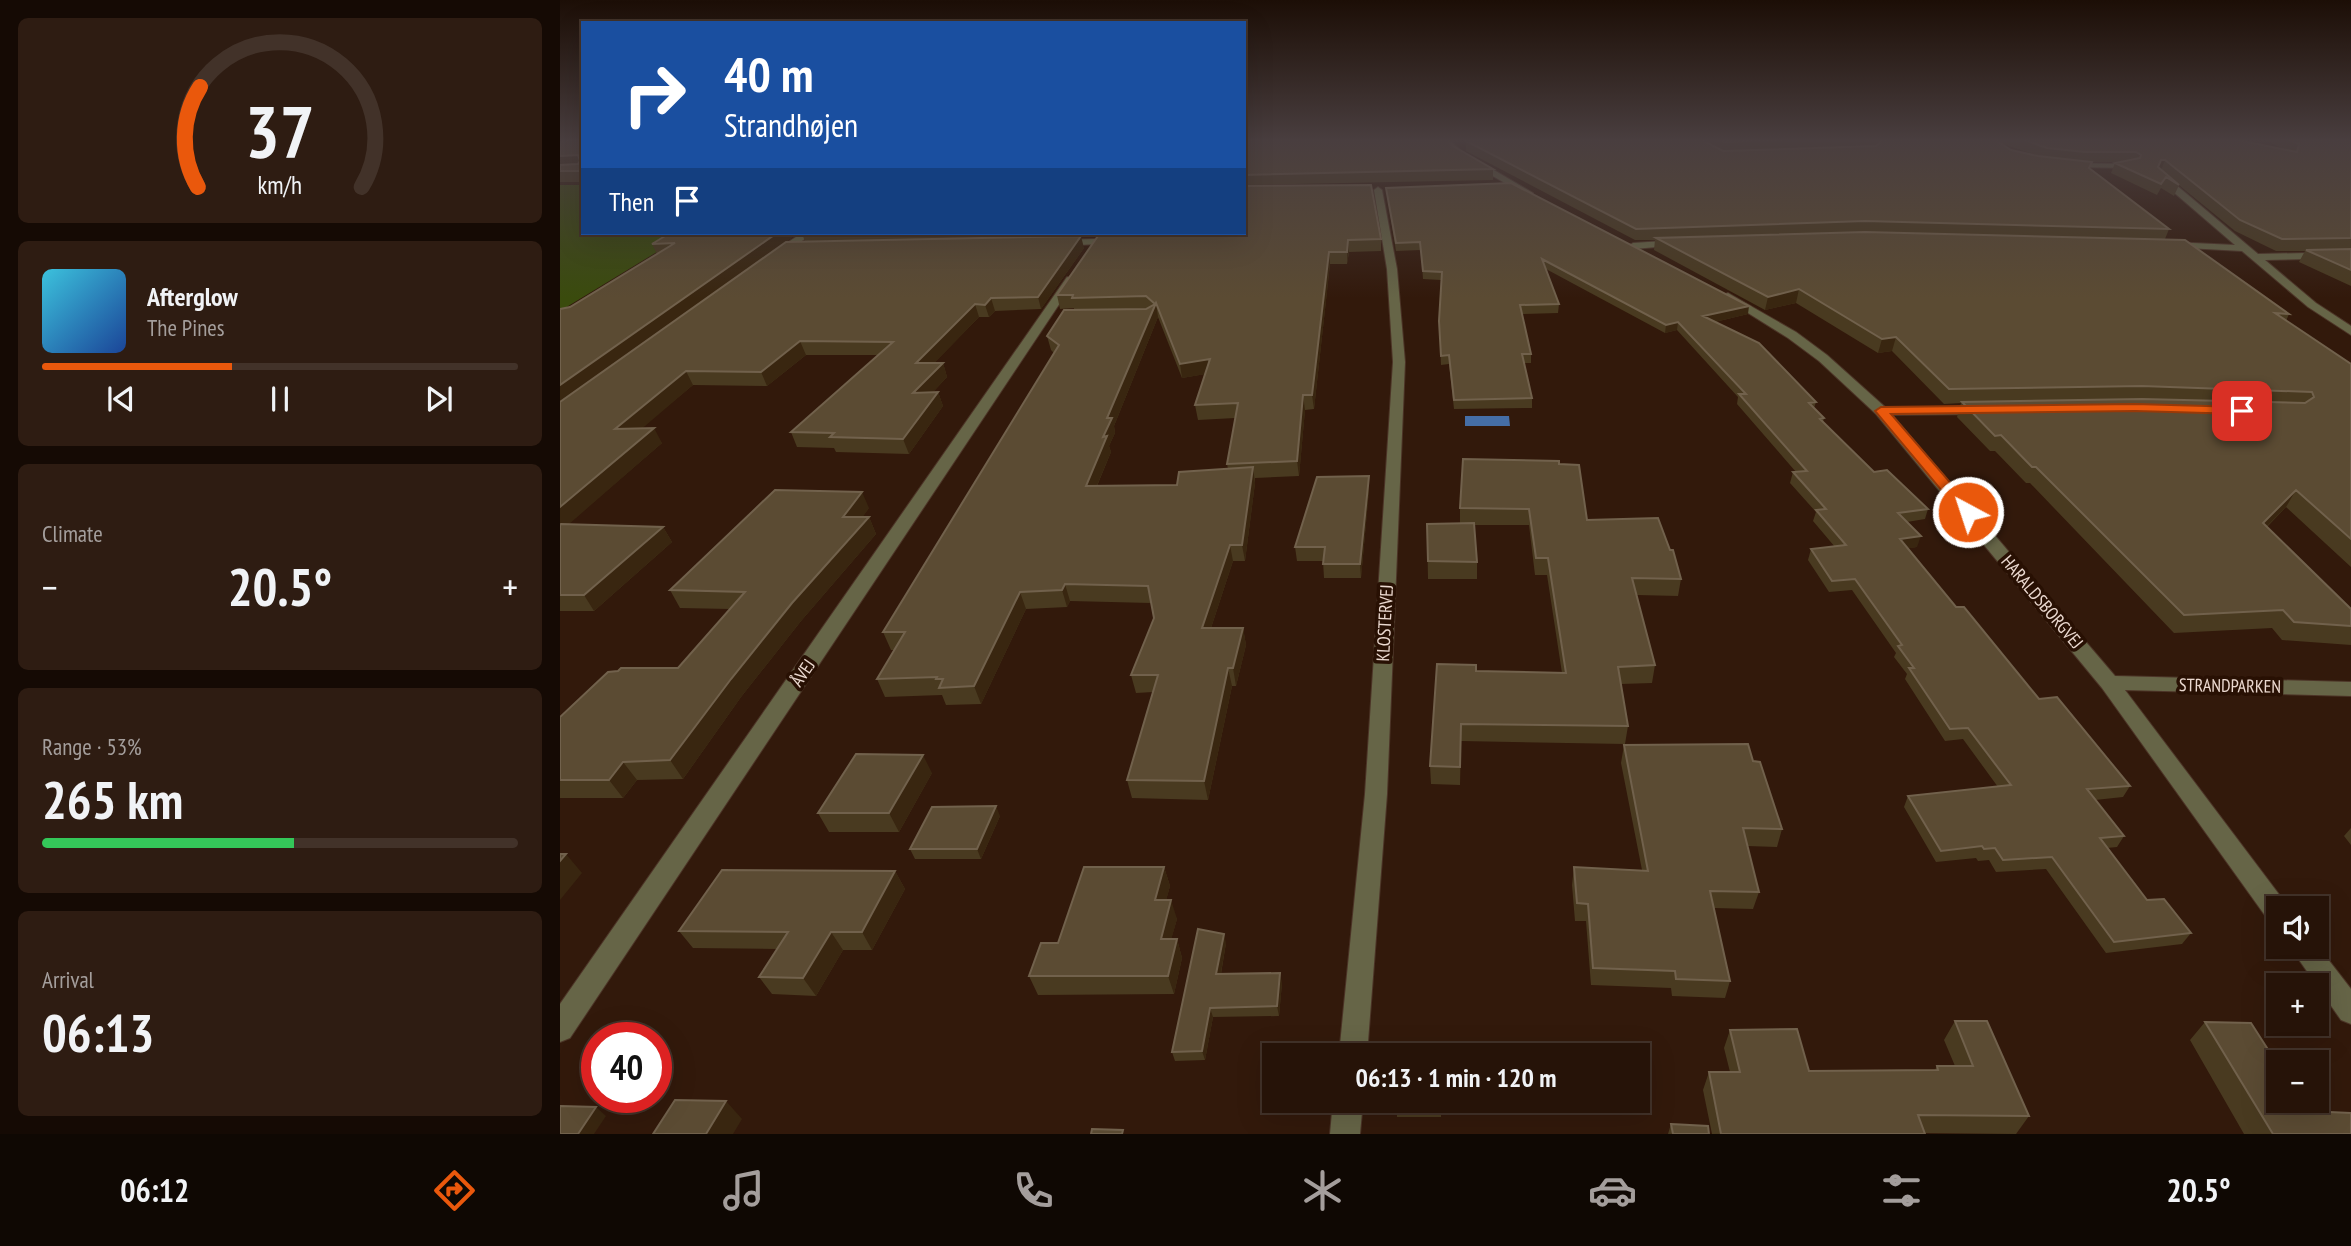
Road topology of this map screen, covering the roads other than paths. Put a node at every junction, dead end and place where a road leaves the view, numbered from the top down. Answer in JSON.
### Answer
{"nodes":[{"id":1,"x":1379,"y":192,"type":"edge"},
{"id":2,"x":1523,"y":192,"type":"edge"},
{"id":3,"x":2179,"y":192,"type":"edge"},
{"id":4,"x":1549,"y":203,"type":"edge"},
{"id":5,"x":805,"y":235,"type":"edge"},
{"id":6,"x":1099,"y":238,"type":"edge"},
{"id":7,"x":1691,"y":242,"type":"edge"},
{"id":8,"x":1042,"y":243,"type":"edge"},
{"id":9,"x":2155,"y":245,"type":"edge"},
{"id":10,"x":813,"y":247,"type":"edge"},
{"id":11,"x":786,"y":248,"type":"junction"},
{"id":12,"x":2244,"y":248,"type":"junction"},
{"id":13,"x":2351,"y":255,"type":"edge"},
{"id":14,"x":2255,"y":257,"type":"junction"},
{"id":15,"x":1657,"y":259,"type":"edge"},
{"id":16,"x":765,"y":263,"type":"edge"},
{"id":17,"x":1716,"y":289,"type":"edge"},
{"id":18,"x":2351,"y":331,"type":"edge"},
{"id":19,"x":1997,"y":409,"type":"edge"},
{"id":20,"x":1881,"y":411,"type":"junction"},
{"id":21,"x":2109,"y":683,"type":"junction"},
{"id":22,"x":2351,"y":689,"type":"edge"},
{"id":23,"x":2266,"y":897,"type":"edge"},
{"id":24,"x":2313,"y":959,"type":"edge"},
{"id":25,"x":2351,"y":1011,"type":"edge"},
{"id":26,"x":560,"y":1028,"type":"edge"},
{"id":27,"x":1354,"y":1043,"type":"edge"},
{"id":28,"x":1347,"y":1113,"type":"edge"},
{"id":29,"x":1345,"y":1134,"type":"edge"}],
"edges":[{"from":1,"to":27,"type":"street","name":"KLOSTERVEJ"},
{"from":2,"to":4,"type":"street"},
{"from":3,"to":12,"type":"street"},
{"from":5,"to":11,"type":"street"},
{"from":6,"to":8,"type":"street"},
{"from":6,"to":26,"type":"street","name":"ÅVEJ"},
{"from":7,"to":15,"type":"street"},
{"from":9,"to":12,"type":"street"},
{"from":10,"to":11,"type":"street"},
{"from":11,"to":16,"type":"street"},
{"from":12,"to":14,"type":"street"},
{"from":13,"to":14,"type":"street"},
{"from":14,"to":18,"type":"street"},
{"from":17,"to":20,"type":"street","name":"HARALDSBORGVEJ"},
{"from":19,"to":20,"type":"street"},
{"from":20,"to":21,"type":"street","name":"HARALDSBORGVEJ"},
{"from":21,"to":22,"type":"street","name":"STRANDPARKEN"},
{"from":21,"to":23,"type":"street","name":"HARALDSBORGVEJ"},
{"from":24,"to":25,"type":"street"},
{"from":28,"to":29,"type":"street"}]}
